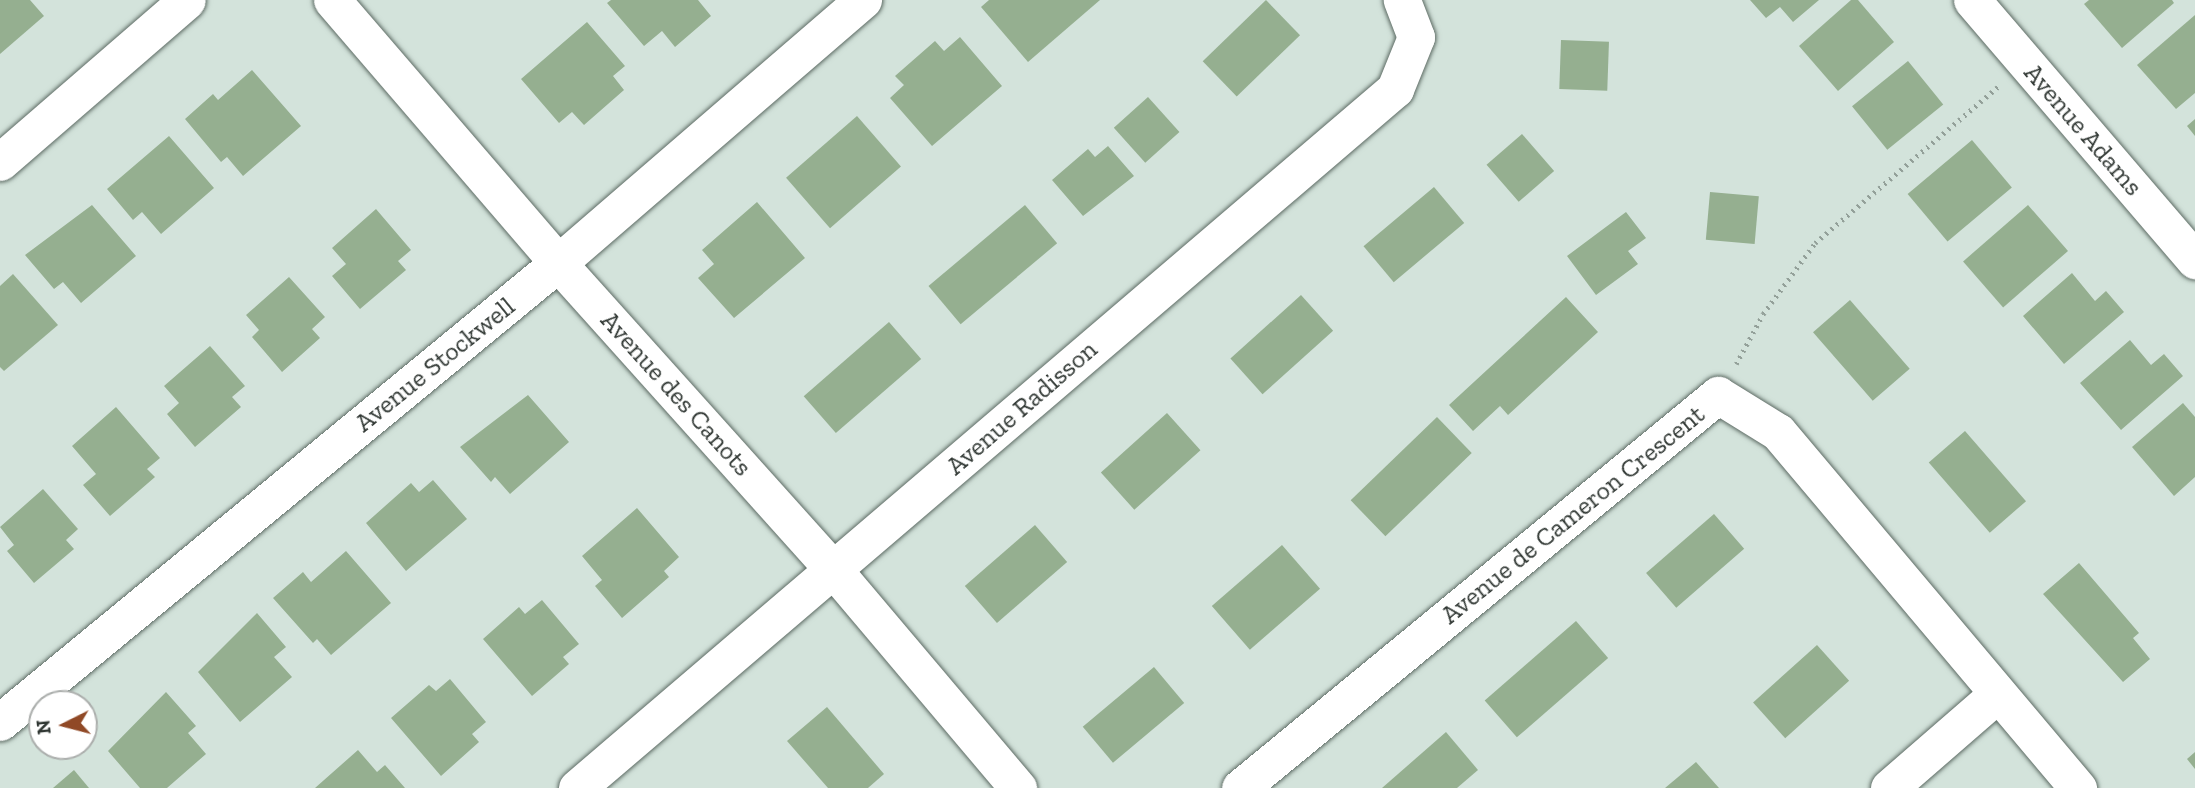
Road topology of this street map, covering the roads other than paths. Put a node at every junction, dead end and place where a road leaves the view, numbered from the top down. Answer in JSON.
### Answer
{"nodes":[{"id":1,"x":187,"y":0,"type":"edge"},
{"id":2,"x":332,"y":0,"type":"edge"},
{"id":3,"x":863,"y":0,"type":"edge"},
{"id":4,"x":1402,"y":0,"type":"edge"},
{"id":5,"x":1972,"y":0,"type":"edge"},
{"id":6,"x":0,"y":162,"type":"edge"},
{"id":7,"x":2195,"y":260,"type":"edge"},
{"id":8,"x":558,"y":263,"type":"junction"},
{"id":9,"x":833,"y":569,"type":"junction"},
{"id":10,"x":1997,"y":694,"type":"junction"},
{"id":11,"x":0,"y":722,"type":"edge"},
{"id":12,"x":577,"y":788,"type":"edge"},
{"id":13,"x":1018,"y":788,"type":"edge"},
{"id":14,"x":1240,"y":788,"type":"edge"},
{"id":15,"x":1889,"y":788,"type":"edge"},
{"id":16,"x":2078,"y":788,"type":"edge"}],
"edges":[{"from":1,"to":6,"type":"street"},
{"from":2,"to":8,"type":"street","name":"Avenue des Canots"},
{"from":3,"to":8,"type":"street","name":"Avenue Stockwell"},
{"from":4,"to":9,"type":"street","name":"Avenue Radisson"},
{"from":5,"to":7,"type":"street","name":"Avenue Adams"},
{"from":8,"to":9,"type":"street","name":"Avenue des Canots"},
{"from":8,"to":11,"type":"street","name":"Avenue Stockwell"},
{"from":9,"to":12,"type":"street","name":"Avenue Radisson"},
{"from":9,"to":13,"type":"street","name":"Avenue des Canots"},
{"from":10,"to":14,"type":"street","name":"Avenue de Cameron Crescent"},
{"from":10,"to":15,"type":"street"},
{"from":10,"to":16,"type":"street","name":"Avenue de Cameron Crescent"}]}
